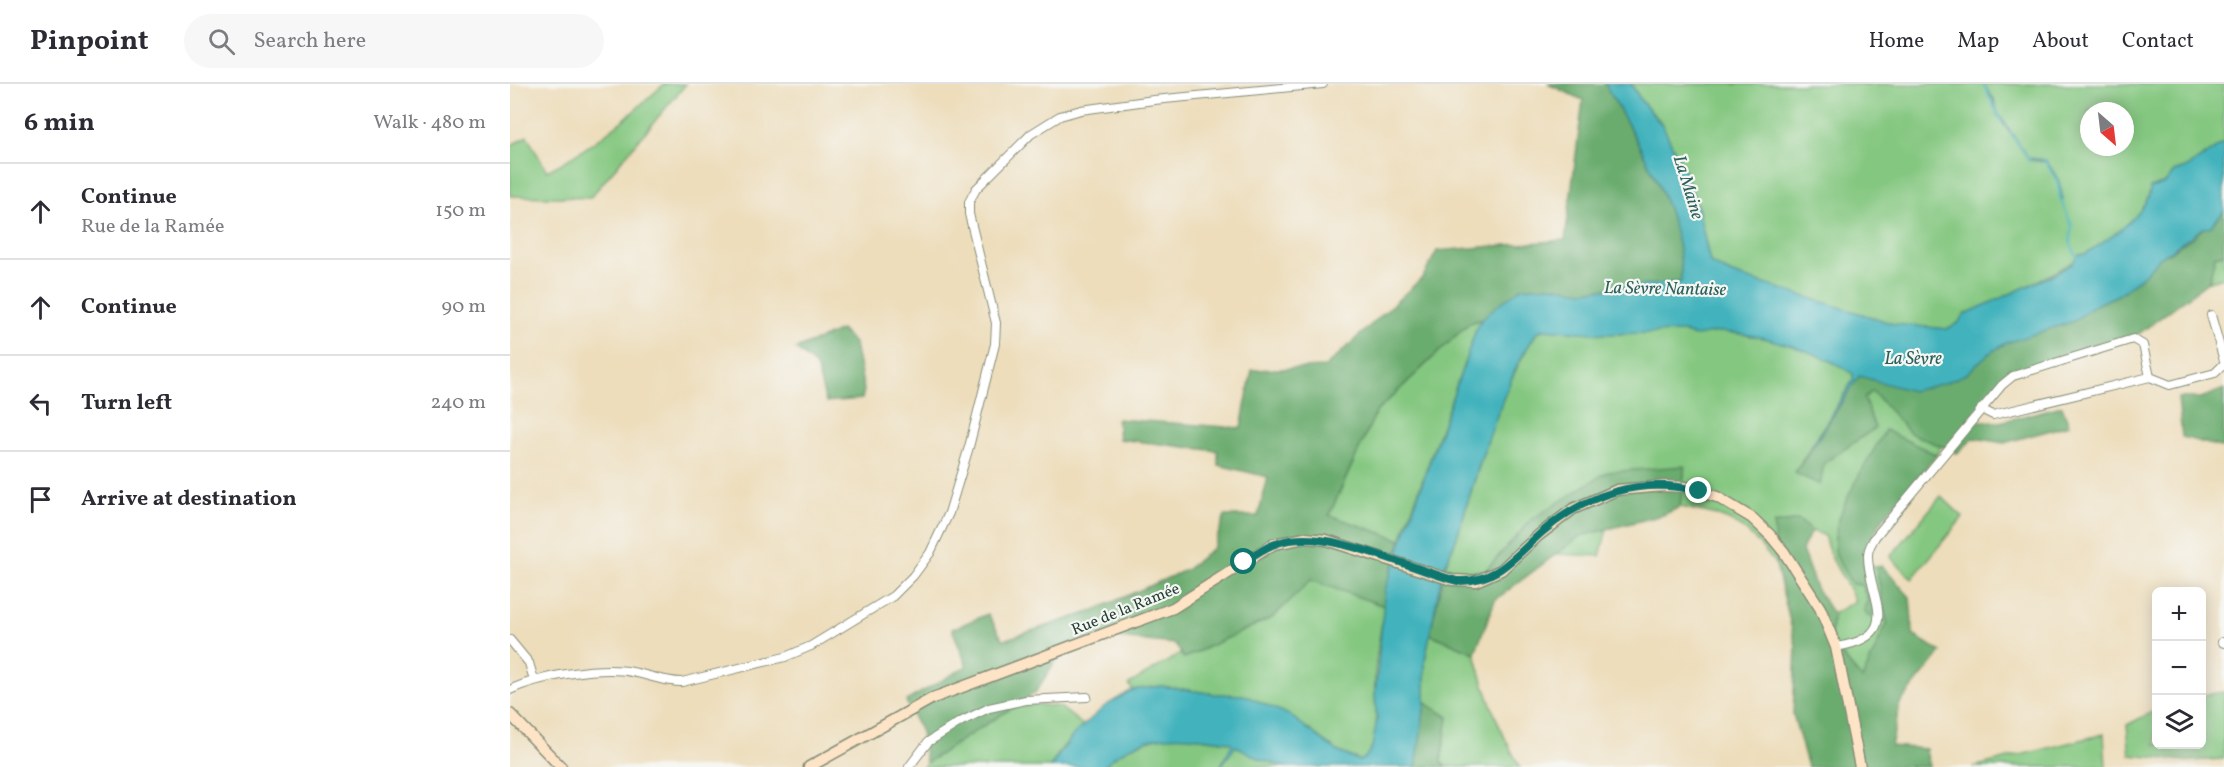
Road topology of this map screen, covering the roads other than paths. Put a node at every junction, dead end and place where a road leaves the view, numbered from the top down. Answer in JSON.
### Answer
{"nodes":[{"id":1,"x":1323,"y":84,"type":"edge"},
{"id":2,"x":2211,"y":315,"type":"dead end"},
{"id":3,"x":2224,"y":362,"type":"edge"},
{"id":4,"x":2150,"y":377,"type":"junction"},
{"id":5,"x":1981,"y":409,"type":"junction"},
{"id":6,"x":510,"y":640,"type":"edge"},
{"id":7,"x":1836,"y":646,"type":"junction"},
{"id":8,"x":534,"y":680,"type":"junction"},
{"id":9,"x":510,"y":690,"type":"edge"},
{"id":10,"x":1087,"y":697,"type":"dead end"},
{"id":11,"x":510,"y":714,"type":"edge"},
{"id":12,"x":561,"y":767,"type":"edge"},
{"id":13,"x":809,"y":767,"type":"edge"},
{"id":14,"x":909,"y":767,"type":"edge"},
{"id":15,"x":1860,"y":767,"type":"edge"}],
"edges":[{"from":1,"to":8,"type":"street"},
{"from":2,"to":3,"type":"street"},
{"from":3,"to":4,"type":"street"},
{"from":4,"to":5,"type":"street"},
{"from":4,"to":5,"type":"street"},
{"from":5,"to":7,"type":"street"},
{"from":6,"to":8,"type":"street"},
{"from":7,"to":13,"type":"main road","name":"Rue de la Ramée"},
{"from":7,"to":15,"type":"main road"},
{"from":8,"to":9,"type":"street"},
{"from":10,"to":14,"type":"street"},
{"from":11,"to":12,"type":"main road"}]}
